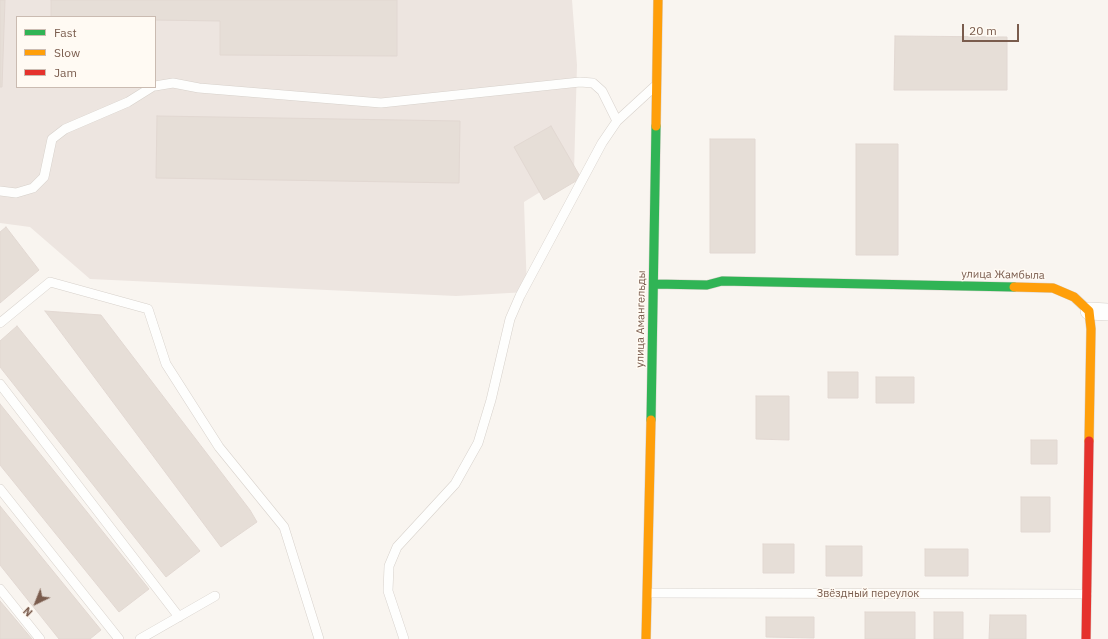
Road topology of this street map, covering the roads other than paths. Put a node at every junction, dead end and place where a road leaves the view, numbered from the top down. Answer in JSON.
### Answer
{"nodes":[{"id":1,"x":658,"y":0,"type":"edge"},
{"id":2,"x":657,"y":85,"type":"junction"},
{"id":3,"x":156,"y":86,"type":"edge"},
{"id":4,"x":150,"y":88,"type":"edge"},
{"id":5,"x":617,"y":121,"type":"junction"},
{"id":6,"x":0,"y":191,"type":"edge"},
{"id":7,"x":654,"y":284,"type":"junction"},
{"id":8,"x":1089,"y":311,"type":"junction"},
{"id":9,"x":1108,"y":312,"type":"edge"},
{"id":10,"x":0,"y":323,"type":"edge"},
{"id":11,"x":0,"y":384,"type":"edge"},
{"id":12,"x":0,"y":489,"type":"edge"},
{"id":13,"x":0,"y":589,"type":"edge"},
{"id":14,"x":648,"y":593,"type":"junction"},
{"id":15,"x":1087,"y":594,"type":"junction"},
{"id":16,"x":215,"y":596,"type":"dead end"},
{"id":17,"x":180,"y":617,"type":"junction"},
{"id":18,"x":40,"y":639,"type":"edge"},
{"id":19,"x":119,"y":639,"type":"edge"},
{"id":20,"x":140,"y":639,"type":"edge"},
{"id":21,"x":319,"y":639,"type":"edge"},
{"id":22,"x":404,"y":639,"type":"edge"},
{"id":23,"x":646,"y":639,"type":"edge"},
{"id":24,"x":1086,"y":639,"type":"edge"}],
"edges":[{"from":1,"to":2,"type":"street","name":"улица Амангельды"},
{"from":2,"to":5,"type":"lane"},
{"from":2,"to":7,"type":"street","name":"улица Амангельды"},
{"from":3,"to":5,"type":"lane"},
{"from":4,"to":6,"type":"lane"},
{"from":5,"to":22,"type":"lane"},
{"from":7,"to":8,"type":"street","name":"улица Жамбыла"},
{"from":7,"to":14,"type":"street","name":"улица Амангельды"},
{"from":8,"to":9,"type":"street"},
{"from":8,"to":15,"type":"street"},
{"from":10,"to":21,"type":"lane"},
{"from":11,"to":17,"type":"lane"},
{"from":12,"to":19,"type":"lane"},
{"from":13,"to":18,"type":"lane"},
{"from":14,"to":15,"type":"lane","name":"Звёздный переулок"},
{"from":14,"to":23,"type":"street","name":"улица Амангельды"},
{"from":15,"to":24,"type":"street"},
{"from":16,"to":17,"type":"lane"},
{"from":17,"to":20,"type":"lane"}]}
